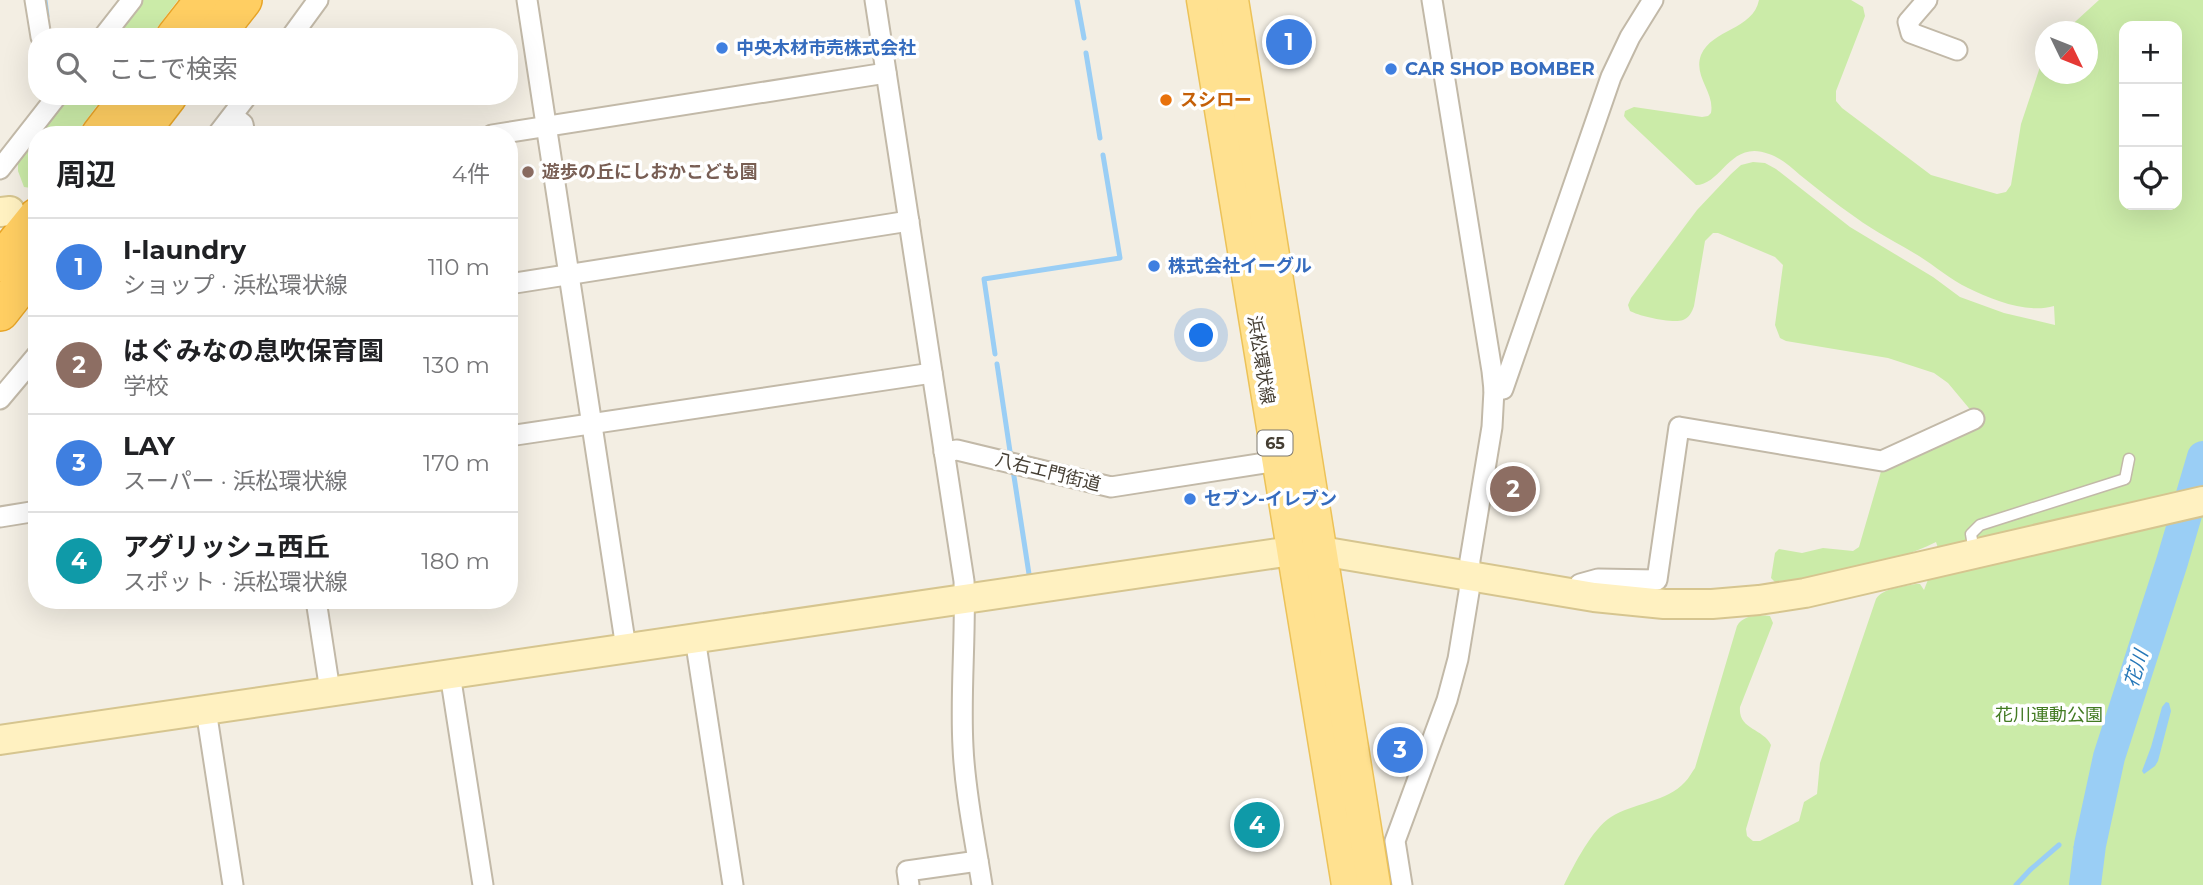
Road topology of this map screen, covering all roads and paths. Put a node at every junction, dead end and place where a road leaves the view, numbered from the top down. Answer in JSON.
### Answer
{"nodes":[{"id":1,"x":35,"y":0,"type":"edge"},
{"id":2,"x":132,"y":0,"type":"edge"},
{"id":3,"x":204,"y":0,"type":"edge"},
{"id":4,"x":243,"y":0,"type":"edge"},
{"id":5,"x":318,"y":0,"type":"edge"},
{"id":6,"x":527,"y":0,"type":"edge"},
{"id":7,"x":875,"y":0,"type":"edge"},
{"id":8,"x":1212,"y":0,"type":"edge"},
{"id":9,"x":1432,"y":0,"type":"edge"},
{"id":10,"x":1653,"y":0,"type":"edge"},
{"id":11,"x":1927,"y":0,"type":"edge"},
{"id":12,"x":40,"y":28,"type":"edge"},
{"id":13,"x":110,"y":28,"type":"edge"},
{"id":14,"x":182,"y":28,"type":"edge"},
{"id":15,"x":221,"y":28,"type":"edge"},
{"id":16,"x":298,"y":28,"type":"edge"},
{"id":17,"x":1956,"y":50,"type":"dead end"},
{"id":18,"x":886,"y":73,"type":"junction"},
{"id":19,"x":50,"y":105,"type":"edge"},
{"id":20,"x":123,"y":105,"type":"edge"},
{"id":21,"x":161,"y":105,"type":"edge"},
{"id":22,"x":241,"y":105,"type":"edge"},
{"id":23,"x":233,"y":116,"type":"junction"},
{"id":24,"x":34,"y":126,"type":"edge"},
{"id":25,"x":107,"y":126,"type":"edge"},
{"id":26,"x":145,"y":126,"type":"edge"},
{"id":27,"x":225,"y":126,"type":"edge"},
{"id":28,"x":243,"y":126,"type":"edge"},
{"id":29,"x":546,"y":126,"type":"junction"},
{"id":30,"x":518,"y":131,"type":"edge"},
{"id":31,"x":28,"y":133,"type":"edge"},
{"id":32,"x":0,"y":169,"type":"edge"},
{"id":33,"x":16,"y":213,"type":"edge"},
{"id":34,"x":909,"y":221,"type":"junction"},
{"id":35,"x":0,"y":263,"type":"edge"},
{"id":36,"x":569,"y":274,"type":"junction"},
{"id":37,"x":28,"y":276,"type":"edge"},
{"id":38,"x":518,"y":282,"type":"edge"},
{"id":39,"x":0,"y":312,"type":"edge"},
{"id":40,"x":28,"y":366,"type":"edge"},
{"id":41,"x":932,"y":373,"type":"junction"},
{"id":42,"x":1494,"y":390,"type":"junction"},
{"id":43,"x":0,"y":399,"type":"edge"},
{"id":44,"x":1974,"y":419,"type":"dead end"},
{"id":45,"x":592,"y":423,"type":"junction"},
{"id":46,"x":518,"y":435,"type":"edge"},
{"id":47,"x":944,"y":452,"type":"junction"},
{"id":48,"x":2129,"y":459,"type":"dead end"},
{"id":49,"x":1278,"y":461,"type":"junction"},
{"id":50,"x":2203,"y":501,"type":"edge"},
{"id":51,"x":28,"y":512,"type":"edge"},
{"id":52,"x":0,"y":517,"type":"edge"},
{"id":53,"x":1306,"y":551,"type":"junction"},
{"id":54,"x":1974,"y":554,"type":"junction"},
{"id":55,"x":1470,"y":575,"type":"junction"},
{"id":56,"x":1579,"y":594,"type":"junction"},
{"id":57,"x":964,"y":599,"type":"junction"},
{"id":58,"x":317,"y":609,"type":"edge"},
{"id":59,"x":695,"y":638,"type":"junction"},
{"id":60,"x":626,"y":648,"type":"junction"},
{"id":61,"x":450,"y":674,"type":"junction"},
{"id":62,"x":330,"y":691,"type":"junction"},
{"id":63,"x":206,"y":710,"type":"junction"},
{"id":64,"x":0,"y":740,"type":"edge"},
{"id":65,"x":978,"y":861,"type":"junction"},
{"id":66,"x":233,"y":885,"type":"edge"},
{"id":67,"x":483,"y":885,"type":"edge"},
{"id":68,"x":733,"y":885,"type":"edge"},
{"id":69,"x":909,"y":885,"type":"edge"},
{"id":70,"x":982,"y":885,"type":"edge"},
{"id":71,"x":1348,"y":885,"type":"edge"},
{"id":72,"x":1374,"y":885,"type":"edge"},
{"id":73,"x":1402,"y":885,"type":"edge"}],
"edges":[{"from":1,"to":12,"type":"street"},
{"from":2,"to":13,"type":"street"},
{"from":3,"to":14,"type":"highway"},
{"from":4,"to":15,"type":"highway"},
{"from":5,"to":16,"type":"street"},
{"from":6,"to":29,"type":"street"},
{"from":7,"to":18,"type":"street"},
{"from":8,"to":49,"type":"main road","name":"浜松環状線","number":"65"},
{"from":8,"to":53,"type":"main road","name":"浜松環状線","number":"65"},
{"from":9,"to":42,"type":"street"},
{"from":10,"to":42,"type":"street"},
{"from":11,"to":17,"type":"street"},
{"from":18,"to":29,"type":"street"},
{"from":18,"to":34,"type":"street"},
{"from":19,"to":24,"type":"street"},
{"from":20,"to":25,"type":"highway"},
{"from":21,"to":26,"type":"highway"},
{"from":22,"to":23,"type":"street"},
{"from":23,"to":27,"type":"street"},
{"from":23,"to":28,"type":"street"},
{"from":29,"to":30,"type":"street"},
{"from":29,"to":36,"type":"street"},
{"from":31,"to":32,"type":"street"},
{"from":33,"to":35,"type":"highway"},
{"from":34,"to":36,"type":"street"},
{"from":34,"to":41,"type":"street"},
{"from":36,"to":38,"type":"street"},
{"from":36,"to":45,"type":"street"},
{"from":37,"to":39,"type":"highway"},
{"from":40,"to":43,"type":"street"},
{"from":41,"to":45,"type":"street"},
{"from":41,"to":47,"type":"street"},
{"from":42,"to":55,"type":"street"},
{"from":44,"to":56,"type":"street"},
{"from":45,"to":46,"type":"street"},
{"from":45,"to":60,"type":"street"},
{"from":47,"to":49,"type":"street","name":"八右エ門街道"},
{"from":47,"to":57,"type":"street"},
{"from":48,"to":54,"type":"lane"},
{"from":49,"to":53,"type":"main road","name":"浜松環状線","number":"65"},
{"from":50,"to":54,"type":"street"},
{"from":51,"to":52,"type":"street"},
{"from":53,"to":55,"type":"street"},
{"from":53,"to":57,"type":"street"},
{"from":53,"to":71,"type":"main road","name":"浜松環状線","number":"65"},
{"from":53,"to":72,"type":"main road","name":"浜松環状線","number":"65"},
{"from":54,"to":56,"type":"street"},
{"from":55,"to":56,"type":"street"},
{"from":55,"to":73,"type":"street"},
{"from":57,"to":59,"type":"street"},
{"from":57,"to":65,"type":"street"},
{"from":58,"to":62,"type":"street"},
{"from":59,"to":60,"type":"street"},
{"from":59,"to":68,"type":"street"},
{"from":60,"to":61,"type":"street"},
{"from":61,"to":62,"type":"street"},
{"from":61,"to":67,"type":"street"},
{"from":62,"to":63,"type":"street"},
{"from":63,"to":64,"type":"street"},
{"from":63,"to":66,"type":"street"},
{"from":65,"to":69,"type":"street"},
{"from":65,"to":70,"type":"street"}]}
